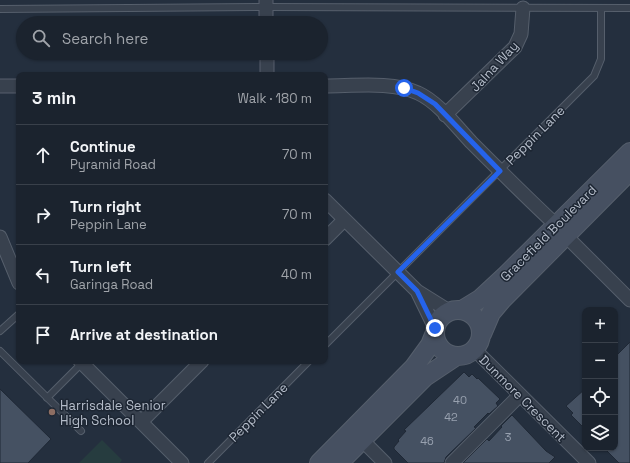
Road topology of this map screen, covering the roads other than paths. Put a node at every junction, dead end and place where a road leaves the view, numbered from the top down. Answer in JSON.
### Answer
{"nodes":[{"id":1,"x":266,"y":4,"type":"edge"},
{"id":2,"x":523,"y":8,"type":"junction"},
{"id":3,"x":601,"y":8,"type":"junction"},
{"id":4,"x":630,"y":8,"type":"edge"},
{"id":5,"x":0,"y":9,"type":"edge"},
{"id":6,"x":266,"y":16,"type":"edge"},
{"id":7,"x":267,"y":60,"type":"edge"},
{"id":8,"x":267,"y":72,"type":"edge"},
{"id":9,"x":0,"y":86,"type":"edge"},
{"id":10,"x":16,"y":86,"type":"edge"},
{"id":11,"x":328,"y":86,"type":"edge"},
{"id":12,"x":445,"y":115,"type":"junction"},
{"id":13,"x":630,"y":152,"type":"edge"},
{"id":14,"x":630,"y":170,"type":"edge"},
{"id":15,"x":500,"y":171,"type":"junction"},
{"id":16,"x":328,"y":203,"type":"edge"},
{"id":17,"x":344,"y":220,"type":"junction"},
{"id":18,"x":561,"y":230,"type":"junction"},
{"id":19,"x":328,"y":236,"type":"edge"},
{"id":20,"x":0,"y":237,"type":"edge"},
{"id":21,"x":398,"y":272,"type":"junction"},
{"id":22,"x":16,"y":276,"type":"edge"},
{"id":23,"x":512,"y":279,"type":"junction"},
{"id":24,"x":417,"y":291,"type":"junction"},
{"id":25,"x":630,"y":300,"type":"edge"},
{"id":26,"x":456,"y":311,"type":"junction"},
{"id":27,"x":16,"y":317,"type":"edge"},
{"id":28,"x":0,"y":331,"type":"edge"},
{"id":29,"x":435,"y":332,"type":"junction"},
{"id":30,"x":328,"y":342,"type":"edge"},
{"id":31,"x":478,"y":342,"type":"junction"},
{"id":32,"x":0,"y":351,"type":"edge"},
{"id":33,"x":455,"y":356,"type":"junction"},
{"id":34,"x":79,"y":364,"type":"edge"},
{"id":35,"x":83,"y":364,"type":"edge"},
{"id":36,"x":199,"y":364,"type":"edge"},
{"id":37,"x":306,"y":364,"type":"edge"},
{"id":38,"x":520,"y":395,"type":"junction"},
{"id":39,"x":47,"y":398,"type":"junction"},
{"id":40,"x":141,"y":422,"type":"junction"},
{"id":41,"x":81,"y":431,"type":"dead end"},
{"id":42,"x":362,"y":440,"type":"junction"},
{"id":43,"x":182,"y":463,"type":"edge"},
{"id":44,"x":208,"y":463,"type":"edge"},
{"id":45,"x":319,"y":463,"type":"edge"},
{"id":46,"x":339,"y":463,"type":"edge"},
{"id":47,"x":385,"y":463,"type":"edge"},
{"id":48,"x":452,"y":463,"type":"edge"},
{"id":49,"x":589,"y":463,"type":"edge"}],
"edges":[{"from":1,"to":2,"type":"lane"},
{"from":1,"to":5,"type":"lane"},
{"from":1,"to":6,"type":"street"},
{"from":2,"to":3,"type":"lane"},
{"from":2,"to":12,"type":"street","name":"Jalna Way"},
{"from":3,"to":4,"type":"lane"},
{"from":3,"to":15,"type":"lane","name":"Peppin Lane"},
{"from":7,"to":8,"type":"street"},
{"from":9,"to":10,"type":"street"},
{"from":11,"to":12,"type":"street"},
{"from":12,"to":15,"type":"street"},
{"from":13,"to":18,"type":"street","name":"Gracefield Boulevard"},
{"from":14,"to":18,"type":"street","name":"Gracefield Boulevard"},
{"from":15,"to":18,"type":"street"},
{"from":15,"to":21,"type":"lane","name":"Peppin Lane"},
{"from":16,"to":17,"type":"street"},
{"from":17,"to":19,"type":"street"},
{"from":17,"to":21,"type":"street"},
{"from":18,"to":23,"type":"street","name":"Gracefield Boulevard"},
{"from":18,"to":25,"type":"street"},
{"from":20,"to":22,"type":"street"},
{"from":21,"to":24,"type":"street"},
{"from":21,"to":30,"type":"lane","name":"Peppin Lane"},
{"from":23,"to":26,"type":"street","name":"Gracefield Boulevard"},
{"from":23,"to":31,"type":"street","name":"Gracefield Boulevard"},
{"from":24,"to":26,"type":"street"},
{"from":24,"to":29,"type":"street"},
{"from":26,"to":29,"type":"street"},
{"from":26,"to":31,"type":"street"},
{"from":27,"to":28,"type":"lane"},
{"from":29,"to":33,"type":"street"},
{"from":29,"to":45,"type":"street"},
{"from":31,"to":33,"type":"street"},
{"from":31,"to":38,"type":"street","name":"Dunmore Crescent"},
{"from":32,"to":39,"type":"lane"},
{"from":33,"to":42,"type":"street"},
{"from":34,"to":39,"type":"lane"},
{"from":35,"to":40,"type":"street"},
{"from":36,"to":40,"type":"street"},
{"from":37,"to":44,"type":"lane","name":"Peppin Lane"},
{"from":38,"to":48,"type":"street"},
{"from":38,"to":49,"type":"street","name":"Dunmore Crescent"},
{"from":39,"to":41,"type":"lane"},
{"from":40,"to":43,"type":"street"},
{"from":42,"to":46,"type":"street"},
{"from":42,"to":47,"type":"street"}]}
